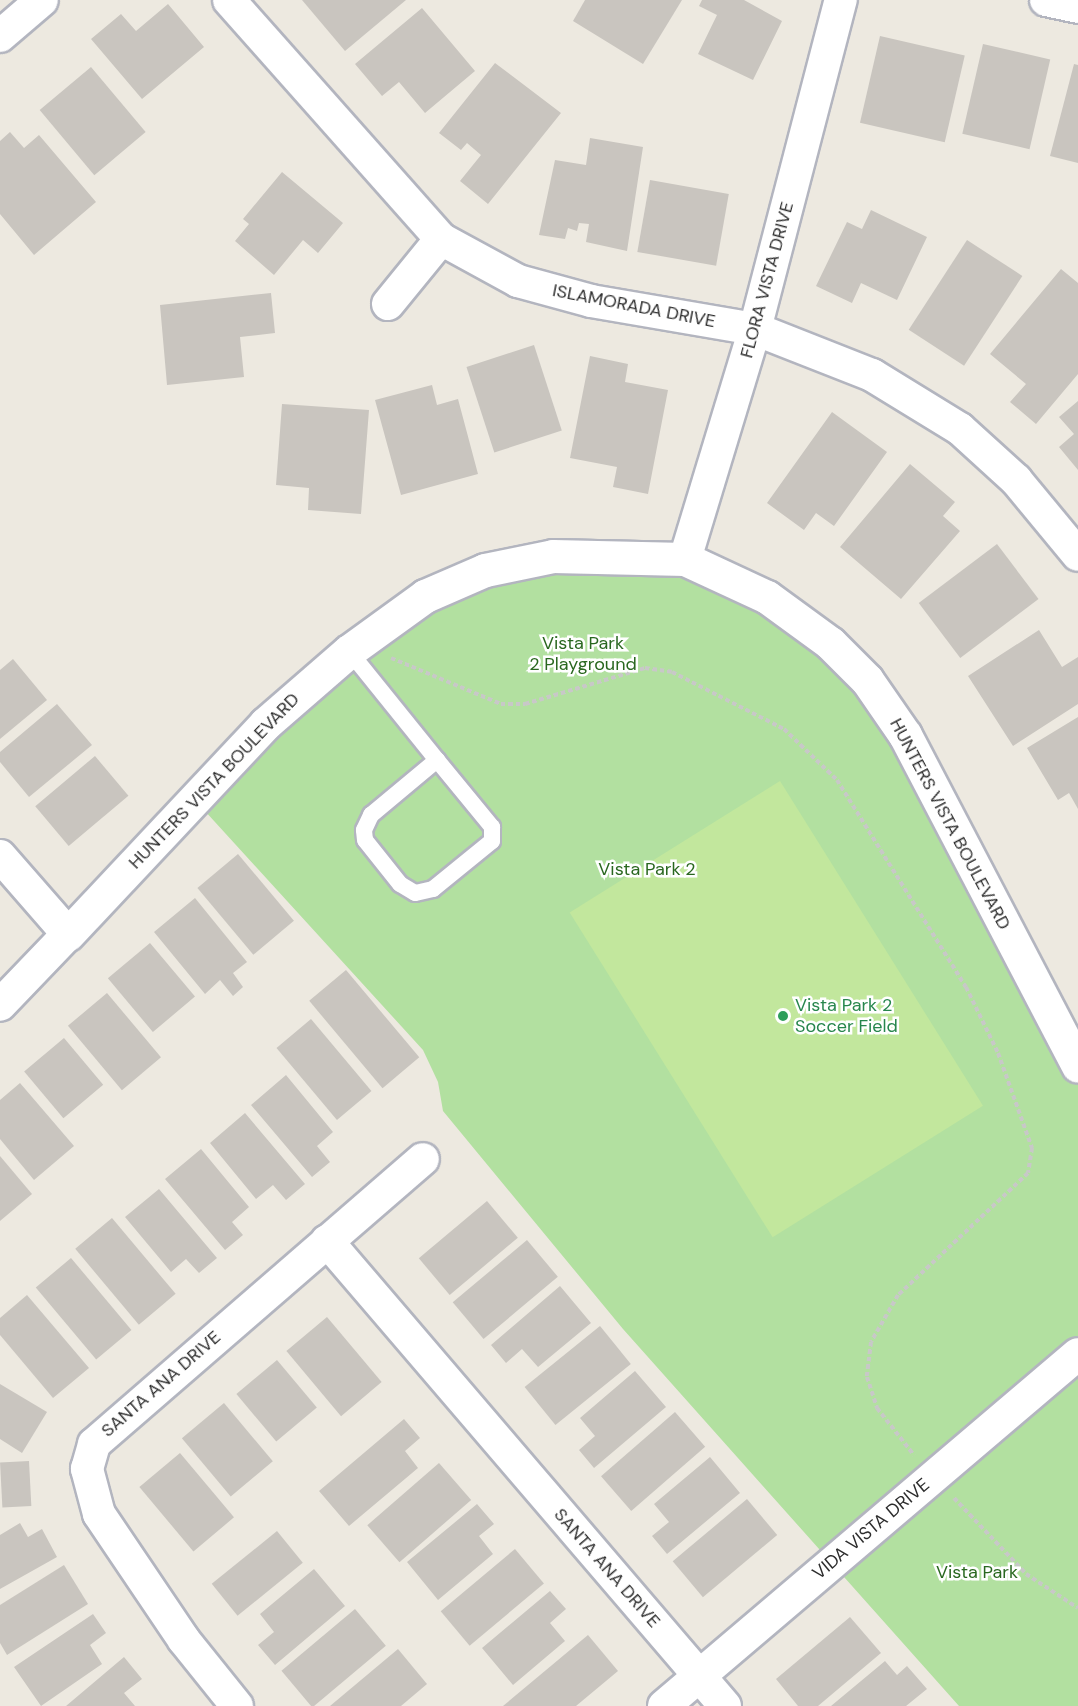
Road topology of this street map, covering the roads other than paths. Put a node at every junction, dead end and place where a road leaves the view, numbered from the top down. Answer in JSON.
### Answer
{"nodes":[{"id":1,"x":42,"y":0,"type":"edge"},
{"id":2,"x":229,"y":0,"type":"edge"},
{"id":3,"x":841,"y":0,"type":"edge"},
{"id":4,"x":1046,"y":0,"type":"edge"},
{"id":5,"x":1078,"y":7,"type":"edge"},
{"id":6,"x":0,"y":36,"type":"edge"},
{"id":7,"x":441,"y":239,"type":"junction"},
{"id":8,"x":388,"y":304,"type":"dead end"},
{"id":9,"x":755,"y":329,"type":"junction"},
{"id":10,"x":1078,"y":555,"type":"edge"},
{"id":11,"x":685,"y":559,"type":"junction"},
{"id":12,"x":353,"y":647,"type":"junction"},
{"id":13,"x":438,"y":759,"type":"junction"},
{"id":14,"x":0,"y":856,"type":"edge"},
{"id":15,"x":68,"y":934,"type":"junction"},
{"id":16,"x":0,"y":1005,"type":"edge"},
{"id":17,"x":1078,"y":1066,"type":"edge"},
{"id":18,"x":423,"y":1159,"type":"dead end"},
{"id":19,"x":327,"y":1241,"type":"junction"},
{"id":20,"x":1078,"y":1354,"type":"edge"},
{"id":21,"x":699,"y":1676,"type":"junction"},
{"id":22,"x":237,"y":1706,"type":"edge"},
{"id":23,"x":664,"y":1706,"type":"edge"},
{"id":24,"x":725,"y":1706,"type":"edge"}],
"edges":[{"from":1,"to":6,"type":"street"},
{"from":2,"to":7,"type":"street","name":"ISLAMORADA DRIVE"},
{"from":3,"to":9,"type":"street","name":"FLORA VISTA DRIVE"},
{"from":4,"to":5,"type":"street"},
{"from":7,"to":8,"type":"street"},
{"from":7,"to":9,"type":"street","name":"ISLAMORADA DRIVE"},
{"from":9,"to":10,"type":"street","name":"ISLAMORADA DRIVE"},
{"from":9,"to":11,"type":"street","name":"FLORA VISTA DRIVE"},
{"from":11,"to":12,"type":"street","name":"HUNTERS VISTA BOULEVARD"},
{"from":11,"to":17,"type":"street","name":"HUNTERS VISTA BOULEVARD"},
{"from":12,"to":13,"type":"lane"},
{"from":12,"to":15,"type":"street","name":"HUNTERS VISTA BOULEVARD"},
{"from":13,"to":13,"type":"lane"},
{"from":14,"to":15,"type":"street"},
{"from":15,"to":16,"type":"street","name":"HUNTERS VISTA BOULEVARD"},
{"from":18,"to":19,"type":"street","name":"SANTA ANA DRIVE"},
{"from":19,"to":21,"type":"street","name":"SANTA ANA DRIVE"},
{"from":19,"to":22,"type":"street","name":"SANTA ANA DRIVE"},
{"from":20,"to":21,"type":"street","name":"VIDA VISTA DRIVE"},
{"from":21,"to":23,"type":"street","name":"VIDA VISTA DRIVE"},
{"from":21,"to":24,"type":"street","name":"SANTA ANA DRIVE"}]}
